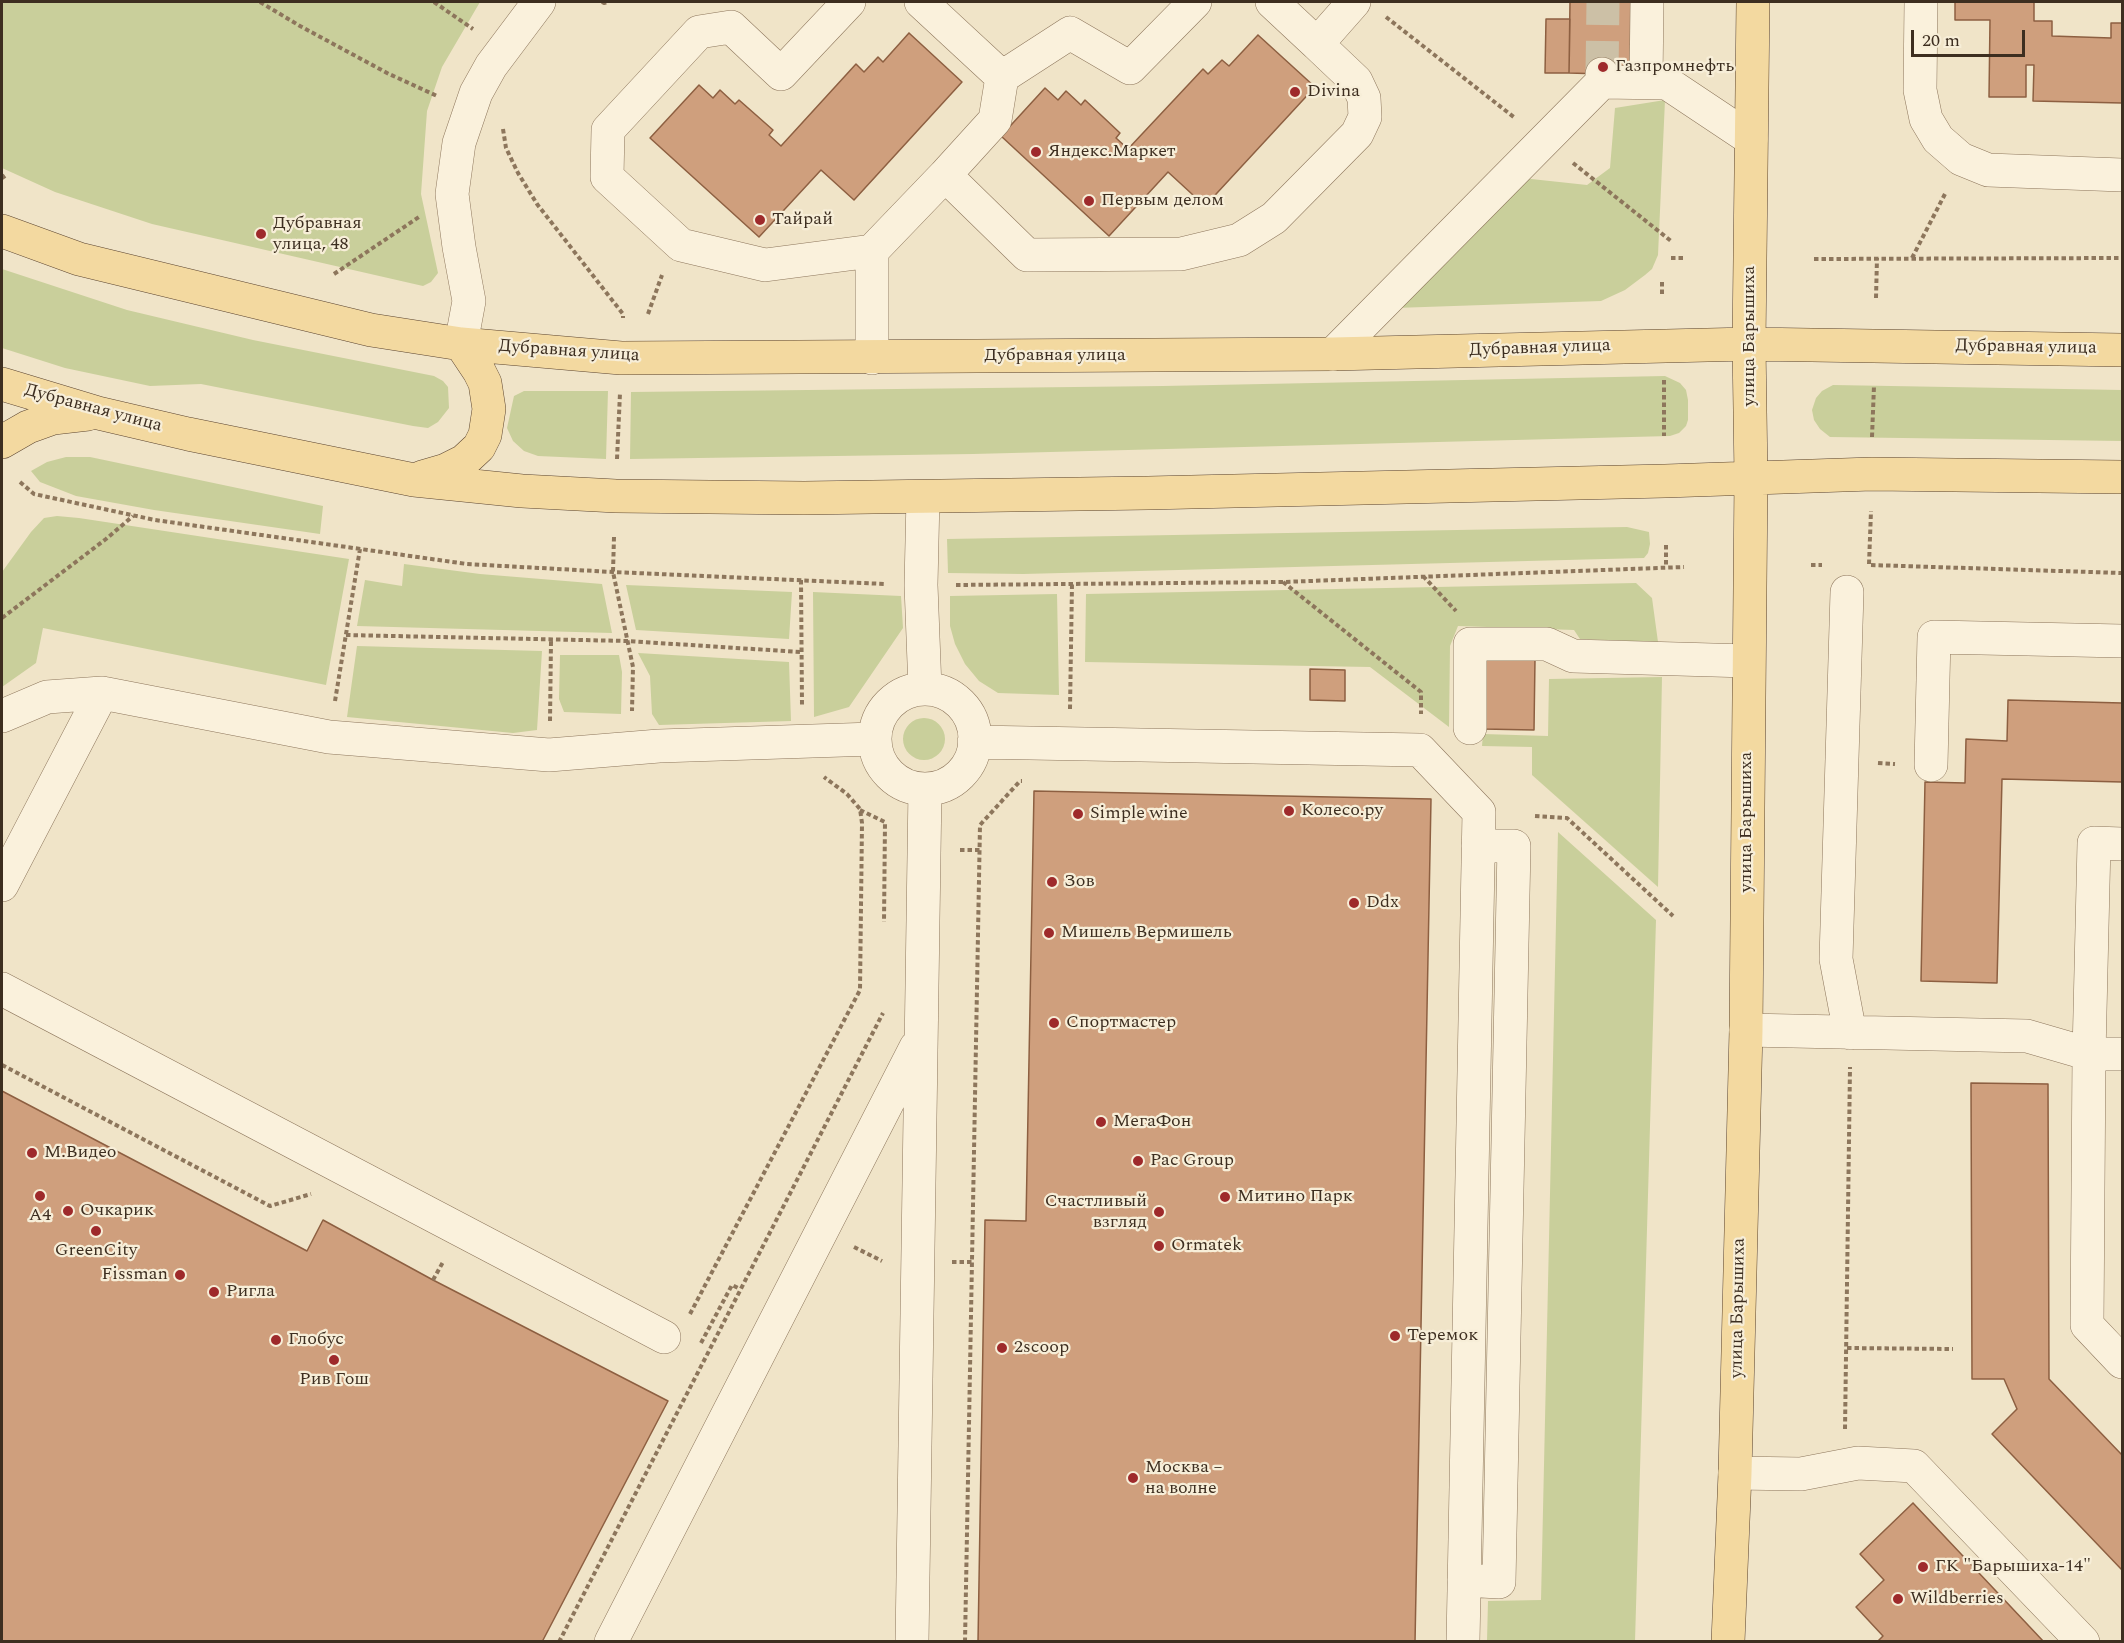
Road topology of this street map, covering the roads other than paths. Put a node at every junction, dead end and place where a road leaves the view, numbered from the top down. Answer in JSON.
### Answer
{"nodes":[{"id":1,"x":539,"y":2,"type":"edge"},
{"id":2,"x":849,"y":2,"type":"edge"},
{"id":3,"x":921,"y":2,"type":"edge"},
{"id":4,"x":1194,"y":2,"type":"edge"},
{"id":5,"x":1272,"y":2,"type":"edge"},
{"id":6,"x":1354,"y":2,"type":"edge"},
{"id":7,"x":1647,"y":2,"type":"edge"},
{"id":8,"x":1753,"y":2,"type":"edge"},
{"id":9,"x":1921,"y":2,"type":"edge"},
{"id":10,"x":1317,"y":44,"type":"junction"},
{"id":11,"x":1002,"y":77,"type":"junction"},
{"id":12,"x":1646,"y":82,"type":"junction"},
{"id":13,"x":1751,"y":139,"type":"junction"},
{"id":14,"x":945,"y":175,"type":"junction"},
{"id":15,"x":2122,"y":175,"type":"edge"},
{"id":16,"x":2,"y":231,"type":"edge"},
{"id":17,"x":872,"y":251,"type":"junction"},
{"id":18,"x":461,"y":344,"type":"junction"},
{"id":19,"x":1749,"y":344,"type":"junction"},
{"id":20,"x":2122,"y":350,"type":"edge"},
{"id":21,"x":1333,"y":354,"type":"junction"},
{"id":22,"x":872,"y":358,"type":"junction"},
{"id":23,"x":2,"y":384,"type":"edge"},
{"id":24,"x":98,"y":413,"type":"junction"},
{"id":25,"x":2,"y":442,"type":"edge"},
{"id":26,"x":1751,"y":477,"type":"junction"},
{"id":27,"x":2122,"y":477,"type":"edge"},
{"id":28,"x":414,"y":480,"type":"junction"},
{"id":29,"x":923,"y":497,"type":"junction"},
{"id":30,"x":1847,"y":592,"type":"dead end"},
{"id":31,"x":2122,"y":641,"type":"edge"},
{"id":32,"x":1748,"y":661,"type":"junction"},
{"id":33,"x":925,"y":689,"type":"junction"},
{"id":34,"x":102,"y":693,"type":"junction"},
{"id":35,"x":2,"y":716,"type":"edge"},
{"id":36,"x":1470,"y":728,"type":"dead end"},
{"id":37,"x":874,"y":739,"type":"junction"},
{"id":38,"x":974,"y":742,"type":"junction"},
{"id":39,"x":1915,"y":764,"type":"road end"},
{"id":40,"x":925,"y":789,"type":"junction"},
{"id":41,"x":2122,"y":844,"type":"edge"},
{"id":42,"x":2,"y":885,"type":"edge"},
{"id":43,"x":2,"y":989,"type":"edge"},
{"id":44,"x":1746,"y":1030,"type":"junction"},
{"id":45,"x":1850,"y":1033,"type":"junction"},
{"id":46,"x":920,"y":1040,"type":"junction"},
{"id":47,"x":2089,"y":1054,"type":"junction"},
{"id":48,"x":2122,"y":1054,"type":"edge"},
{"id":49,"x":675,"y":1330,"type":"road end"},
{"id":50,"x":2122,"y":1362,"type":"edge"},
{"id":51,"x":1735,"y":1473,"type":"junction"},
{"id":52,"x":611,"y":1641,"type":"edge"},
{"id":53,"x":912,"y":1641,"type":"edge"},
{"id":54,"x":1463,"y":1641,"type":"edge"},
{"id":55,"x":1728,"y":1641,"type":"edge"},
{"id":56,"x":2083,"y":1641,"type":"edge"}],
"edges":[{"from":1,"to":18,"type":"lane"},
{"from":2,"to":17,"type":"lane"},
{"from":3,"to":11,"type":"lane"},
{"from":4,"to":11,"type":"lane"},
{"from":5,"to":10,"type":"lane"},
{"from":6,"to":10,"type":"lane"},
{"from":7,"to":12,"type":"lane"},
{"from":8,"to":13,"type":"main road","name":"улица Барышиха"},
{"from":9,"to":15,"type":"lane"},
{"from":10,"to":14,"type":"lane"},
{"from":11,"to":14,"type":"lane"},
{"from":12,"to":13,"type":"lane"},
{"from":12,"to":21,"type":"lane"},
{"from":13,"to":19,"type":"main road","name":"улица Барышиха"},
{"from":14,"to":17,"type":"lane"},
{"from":16,"to":18,"type":"main road","name":"Дубравная улица"},
{"from":17,"to":22,"type":"lane"},
{"from":18,"to":22,"type":"main road","name":"Дубравная улица"},
{"from":18,"to":28,"type":"main road"},
{"from":19,"to":20,"type":"main road","name":"Дубравная улица"},
{"from":19,"to":21,"type":"main road","name":"Дубравная улица"},
{"from":19,"to":26,"type":"main road","name":"улица Барышиха"},
{"from":21,"to":22,"type":"main road","name":"Дубравная улица"},
{"from":23,"to":24,"type":"main road","name":"Дубравная улица"},
{"from":24,"to":25,"type":"main road"},
{"from":24,"to":28,"type":"main road","name":"Дубравная улица"},
{"from":26,"to":27,"type":"main road","name":"Дубравная улица"},
{"from":26,"to":29,"type":"main road","name":"Дубравная улица"},
{"from":26,"to":32,"type":"main road","name":"улица Барышиха"},
{"from":28,"to":29,"type":"main road","name":"Дубравная улица"},
{"from":29,"to":33,"type":"lane"},
{"from":30,"to":45,"type":"lane"},
{"from":31,"to":39,"type":"lane"},
{"from":32,"to":36,"type":"lane"},
{"from":32,"to":44,"type":"main road","name":"улица Барышиха"},
{"from":33,"to":37,"type":"lane"},
{"from":33,"to":38,"type":"lane"},
{"from":34,"to":35,"type":"lane"},
{"from":34,"to":37,"type":"lane"},
{"from":34,"to":42,"type":"lane"},
{"from":37,"to":40,"type":"lane"},
{"from":38,"to":40,"type":"lane"},
{"from":38,"to":54,"type":"lane"},
{"from":40,"to":46,"type":"lane"},
{"from":41,"to":47,"type":"lane"},
{"from":43,"to":49,"type":"lane"},
{"from":44,"to":45,"type":"lane"},
{"from":44,"to":51,"type":"main road","name":"улица Барышиха"},
{"from":45,"to":47,"type":"lane"},
{"from":46,"to":52,"type":"lane"},
{"from":46,"to":53,"type":"lane"},
{"from":47,"to":48,"type":"lane"},
{"from":47,"to":50,"type":"lane"},
{"from":51,"to":55,"type":"main road","name":"улица Барышиха"},
{"from":51,"to":56,"type":"lane"}]}
